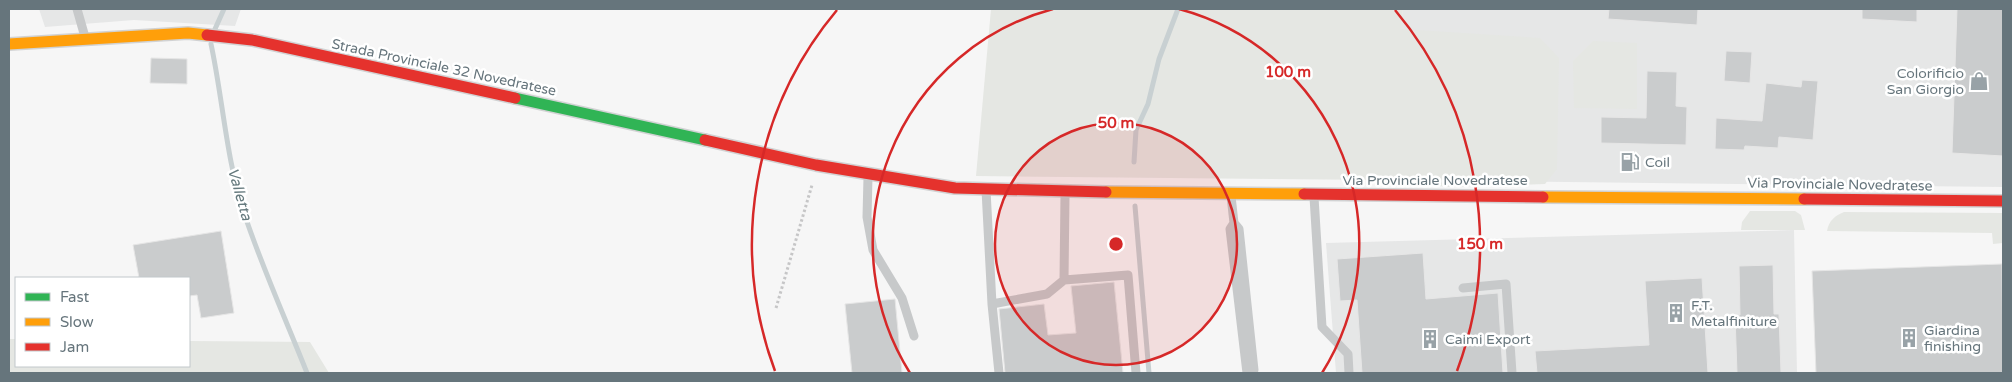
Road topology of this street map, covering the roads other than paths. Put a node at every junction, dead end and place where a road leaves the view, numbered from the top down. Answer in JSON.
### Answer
{"nodes":[{"id":1,"x":77,"y":9,"type":"edge"},
{"id":2,"x":86,"y":40,"type":"junction"},
{"id":3,"x":9,"y":44,"type":"edge"},
{"id":4,"x":868,"y":174,"type":"junction"},
{"id":5,"x":986,"y":190,"type":"junction"},
{"id":6,"x":1065,"y":192,"type":"junction"},
{"id":7,"x":1231,"y":193,"type":"junction"},
{"id":8,"x":1314,"y":194,"type":"junction"},
{"id":9,"x":2003,"y":202,"type":"edge"},
{"id":10,"x":1234,"y":223,"type":"junction"},
{"id":11,"x":1064,"y":280,"type":"junction"},
{"id":12,"x":1463,"y":288,"type":"dead end"},
{"id":13,"x":992,"y":304,"type":"junction"},
{"id":14,"x":914,"y":336,"type":"dead end"},
{"id":15,"x":999,"y":373,"type":"edge"},
{"id":16,"x":1136,"y":373,"type":"edge"},
{"id":17,"x":1247,"y":373,"type":"edge"},
{"id":18,"x":1252,"y":373,"type":"edge"},
{"id":19,"x":1349,"y":373,"type":"edge"},
{"id":20,"x":1512,"y":373,"type":"edge"}],
"edges":[{"from":1,"to":2,"type":"lane"},
{"from":2,"to":3,"type":"main road","name":"Strada Provinciale 32 Novedratese"},
{"from":2,"to":4,"type":"main road","name":"Strada Provinciale 32 Novedratese"},
{"from":4,"to":5,"type":"main road","name":"Via Provinciale Novedratese"},
{"from":4,"to":14,"type":"lane"},
{"from":5,"to":6,"type":"main road","name":"Via Provinciale Novedratese"},
{"from":5,"to":13,"type":"lane"},
{"from":6,"to":7,"type":"main road","name":"Via Provinciale Novedratese"},
{"from":6,"to":11,"type":"lane"},
{"from":7,"to":8,"type":"main road","name":"Via Provinciale Novedratese"},
{"from":7,"to":10,"type":"lane"},
{"from":8,"to":9,"type":"main road","name":"Via Provinciale Novedratese"},
{"from":8,"to":19,"type":"lane"},
{"from":10,"to":17,"type":"lane"},
{"from":10,"to":18,"type":"lane"},
{"from":11,"to":13,"type":"lane"},
{"from":11,"to":16,"type":"lane"},
{"from":12,"to":20,"type":"lane"},
{"from":13,"to":15,"type":"lane"}]}
